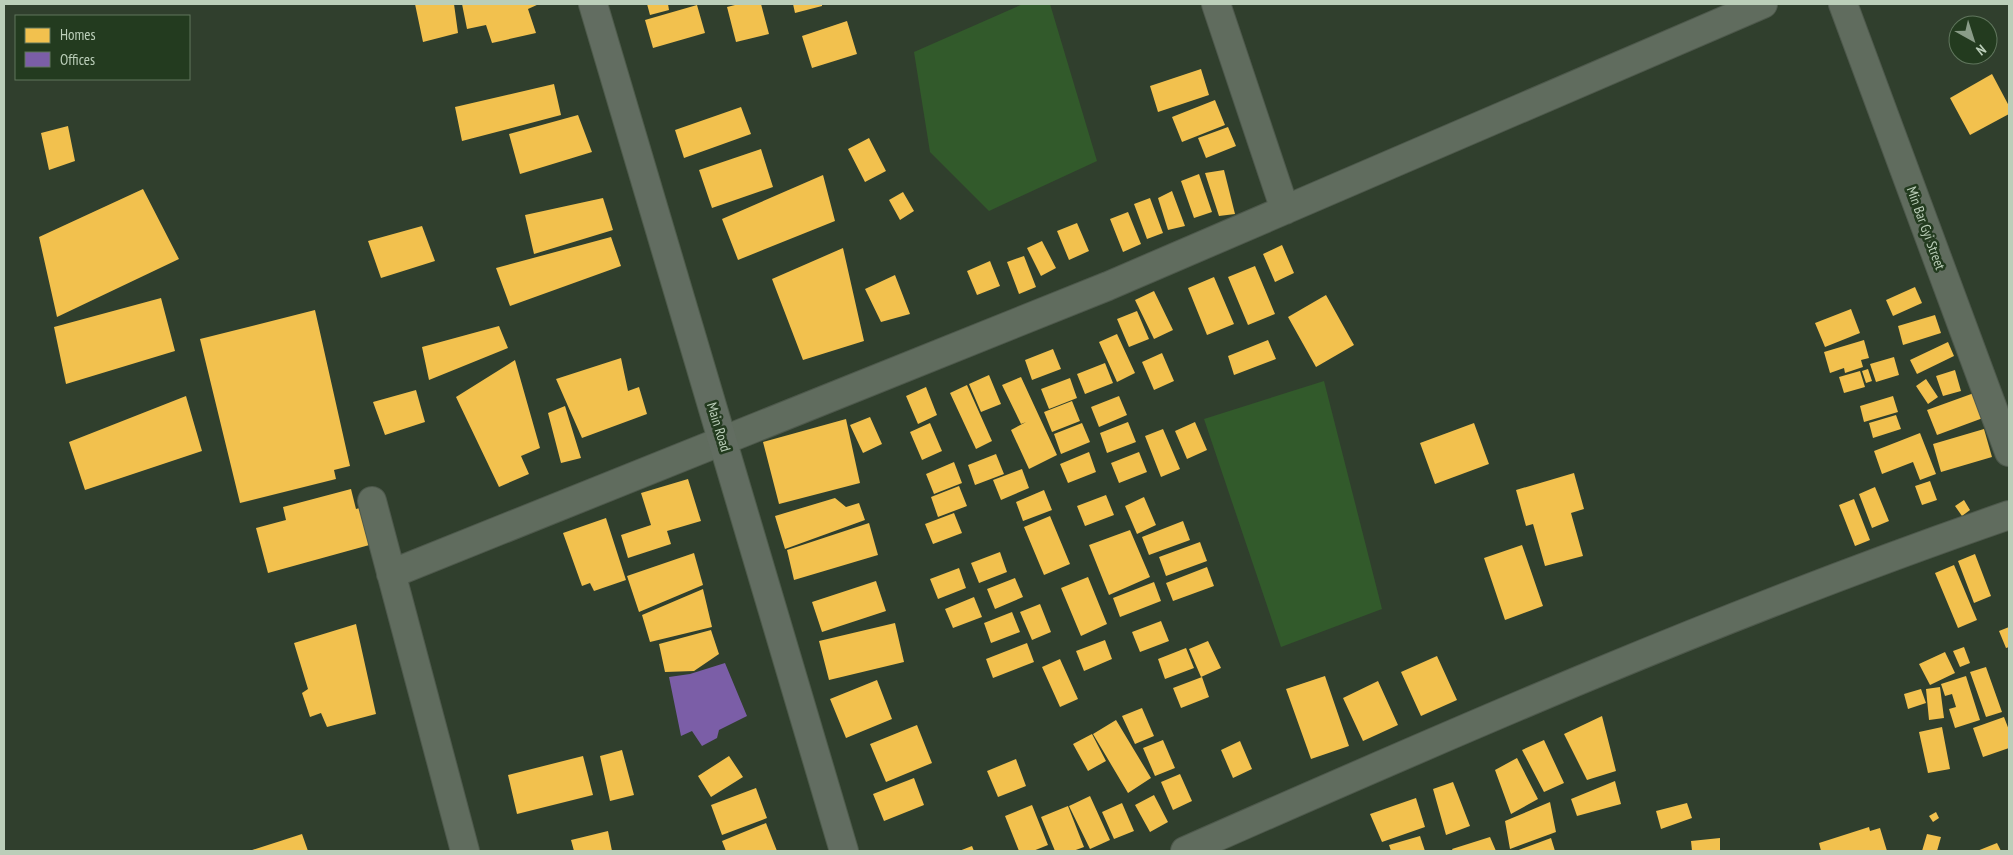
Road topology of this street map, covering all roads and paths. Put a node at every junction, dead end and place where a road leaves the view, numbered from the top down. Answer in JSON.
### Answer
{"nodes":[{"id":1,"x":593,"y":4,"type":"edge"},
{"id":2,"x":1216,"y":4,"type":"edge"},
{"id":3,"x":1763,"y":4,"type":"edge"},
{"id":4,"x":1842,"y":4,"type":"edge"},
{"id":5,"x":1285,"y":210,"type":"junction"},
{"id":6,"x":723,"y":442,"type":"junction"},
{"id":7,"x":2009,"y":452,"type":"edge"},
{"id":8,"x":372,"y":501,"type":"dead end"},
{"id":9,"x":2009,"y":515,"type":"edge"},
{"id":10,"x":391,"y":574,"type":"junction"},
{"id":11,"x":465,"y":851,"type":"edge"},
{"id":12,"x":844,"y":851,"type":"edge"},
{"id":13,"x":1185,"y":851,"type":"edge"}],
"edges":[{"from":1,"to":6,"type":"main road","name":"Main Road"},
{"from":2,"to":5,"type":"street"},
{"from":3,"to":5,"type":"street"},
{"from":4,"to":7,"type":"street","name":"Min Bar Gyi Street"},
{"from":5,"to":6,"type":"street"},
{"from":6,"to":10,"type":"street"},
{"from":6,"to":12,"type":"main road","name":"Main Road"},
{"from":8,"to":10,"type":"street"},
{"from":9,"to":13,"type":"street"},
{"from":10,"to":11,"type":"street"}]}
